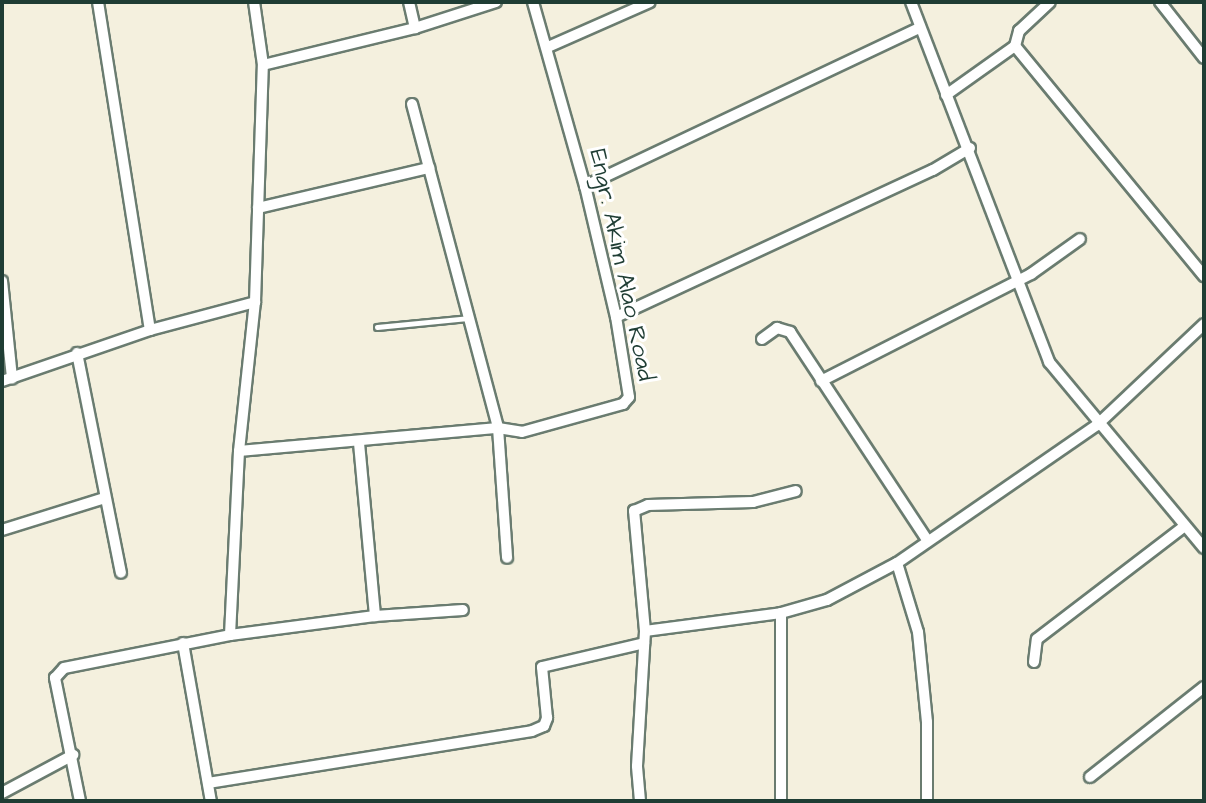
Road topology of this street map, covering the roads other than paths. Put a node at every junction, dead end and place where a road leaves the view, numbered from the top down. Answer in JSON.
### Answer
{"nodes":[{"id":1,"x":98,"y":2,"type":"edge"},
{"id":2,"x":254,"y":2,"type":"edge"},
{"id":3,"x":409,"y":2,"type":"edge"},
{"id":4,"x":496,"y":2,"type":"edge"},
{"id":5,"x":533,"y":2,"type":"edge"},
{"id":6,"x":650,"y":2,"type":"edge"},
{"id":7,"x":911,"y":2,"type":"edge"},
{"id":8,"x":1050,"y":2,"type":"edge"},
{"id":9,"x":1160,"y":2,"type":"edge"},
{"id":10,"x":919,"y":27,"type":"junction"},
{"id":11,"x":415,"y":28,"type":"junction"},
{"id":12,"x":1015,"y":46,"type":"junction"},
{"id":13,"x":548,"y":47,"type":"junction"},
{"id":14,"x":1204,"y":58,"type":"edge"},
{"id":15,"x":263,"y":65,"type":"junction"},
{"id":16,"x":946,"y":95,"type":"junction"},
{"id":17,"x":412,"y":104,"type":"dead end"},
{"id":18,"x":970,"y":148,"type":"junction"},
{"id":19,"x":429,"y":168,"type":"junction"},
{"id":20,"x":585,"y":186,"type":"junction"},
{"id":21,"x":258,"y":208,"type":"junction"},
{"id":22,"x":1080,"y":239,"type":"dead end"},
{"id":23,"x":1204,"y":276,"type":"edge"},
{"id":24,"x":2,"y":281,"type":"edge"},
{"id":25,"x":1017,"y":281,"type":"junction"},
{"id":26,"x":256,"y":302,"type":"junction"},
{"id":27,"x":616,"y":317,"type":"junction"},
{"id":28,"x":470,"y":318,"type":"junction"},
{"id":29,"x":1204,"y":324,"type":"edge"},
{"id":30,"x":377,"y":327,"type":"dead end"},
{"id":31,"x":150,"y":330,"type":"junction"},
{"id":32,"x":762,"y":339,"type":"dead end"},
{"id":33,"x":77,"y":353,"type":"junction"},
{"id":34,"x":7,"y":379,"type":"edge"},
{"id":35,"x":821,"y":381,"type":"junction"},
{"id":36,"x":1097,"y":425,"type":"junction"},
{"id":37,"x":498,"y":428,"type":"junction"},
{"id":38,"x":359,"y":443,"type":"junction"},
{"id":39,"x":239,"y":451,"type":"junction"},
{"id":40,"x":796,"y":491,"type":"dead end"},
{"id":41,"x":105,"y":498,"type":"junction"},
{"id":42,"x":1185,"y":526,"type":"junction"},
{"id":43,"x":2,"y":530,"type":"edge"},
{"id":44,"x":927,"y":540,"type":"junction"},
{"id":45,"x":1204,"y":548,"type":"edge"},
{"id":46,"x":507,"y":558,"type":"dead end"},
{"id":47,"x":897,"y":563,"type":"junction"},
{"id":48,"x":121,"y":573,"type":"dead end"},
{"id":49,"x":463,"y":610,"type":"dead end"},
{"id":50,"x":781,"y":613,"type":"junction"},
{"id":51,"x":375,"y":616,"type":"junction"},
{"id":52,"x":645,"y":631,"type":"junction"},
{"id":53,"x":230,"y":635,"type":"junction"},
{"id":54,"x":183,"y":643,"type":"junction"},
{"id":55,"x":644,"y":643,"type":"junction"},
{"id":56,"x":1034,"y":662,"type":"dead end"},
{"id":57,"x":1204,"y":687,"type":"edge"},
{"id":58,"x":73,"y":755,"type":"junction"},
{"id":59,"x":1090,"y":777,"type":"dead end"},
{"id":60,"x":208,"y":783,"type":"junction"},
{"id":61,"x":2,"y":793,"type":"edge"},
{"id":62,"x":80,"y":801,"type":"edge"},
{"id":63,"x":211,"y":801,"type":"edge"},
{"id":64,"x":640,"y":801,"type":"edge"},
{"id":65,"x":781,"y":801,"type":"edge"},
{"id":66,"x":926,"y":801,"type":"edge"}],
"edges":[{"from":1,"to":31,"type":"street"},
{"from":2,"to":15,"type":"street"},
{"from":3,"to":11,"type":"street"},
{"from":4,"to":11,"type":"street"},
{"from":5,"to":13,"type":"street","name":"Engr. Akim Alao Road"},
{"from":6,"to":13,"type":"street"},
{"from":7,"to":10,"type":"street"},
{"from":8,"to":12,"type":"street"},
{"from":9,"to":14,"type":"street"},
{"from":10,"to":16,"type":"street"},
{"from":10,"to":20,"type":"street"},
{"from":11,"to":15,"type":"street"},
{"from":12,"to":16,"type":"street"},
{"from":12,"to":23,"type":"street"},
{"from":13,"to":20,"type":"street","name":"Engr. Akim Alao Road"},
{"from":15,"to":21,"type":"street"},
{"from":16,"to":18,"type":"street"},
{"from":17,"to":19,"type":"street"},
{"from":18,"to":25,"type":"street"},
{"from":18,"to":27,"type":"street"},
{"from":19,"to":21,"type":"street"},
{"from":19,"to":28,"type":"street"},
{"from":20,"to":27,"type":"street","name":"Engr. Akim Alao Road"},
{"from":21,"to":26,"type":"street"},
{"from":22,"to":25,"type":"street"},
{"from":24,"to":34,"type":"street"},
{"from":25,"to":35,"type":"street"},
{"from":25,"to":36,"type":"street"},
{"from":26,"to":31,"type":"street"},
{"from":26,"to":39,"type":"street"},
{"from":27,"to":37,"type":"street","name":"Engr. Akim Alao Road"},
{"from":28,"to":30,"type":"lane"},
{"from":28,"to":37,"type":"street"},
{"from":29,"to":36,"type":"street"},
{"from":31,"to":33,"type":"street"},
{"from":32,"to":35,"type":"street"},
{"from":33,"to":34,"type":"street"},
{"from":33,"to":41,"type":"street"},
{"from":35,"to":44,"type":"street"},
{"from":36,"to":42,"type":"street"},
{"from":36,"to":44,"type":"street"},
{"from":37,"to":38,"type":"street","name":"Engr. Akim Alao Road"},
{"from":37,"to":46,"type":"street"},
{"from":38,"to":39,"type":"street","name":"Engr. Akim Alao Road"},
{"from":38,"to":51,"type":"street"},
{"from":39,"to":53,"type":"street"},
{"from":40,"to":52,"type":"street"},
{"from":41,"to":43,"type":"street"},
{"from":41,"to":48,"type":"street"},
{"from":42,"to":45,"type":"street"},
{"from":42,"to":56,"type":"street"},
{"from":44,"to":47,"type":"street"},
{"from":47,"to":50,"type":"street"},
{"from":47,"to":66,"type":"street"},
{"from":49,"to":51,"type":"street"},
{"from":50,"to":52,"type":"street"},
{"from":50,"to":65,"type":"street"},
{"from":51,"to":53,"type":"street"},
{"from":52,"to":55,"type":"street"},
{"from":53,"to":54,"type":"street"},
{"from":54,"to":58,"type":"street"},
{"from":54,"to":60,"type":"street"},
{"from":55,"to":60,"type":"street"},
{"from":55,"to":64,"type":"street"},
{"from":57,"to":59,"type":"street"},
{"from":58,"to":61,"type":"street"},
{"from":58,"to":62,"type":"street"},
{"from":60,"to":63,"type":"street"}]}
